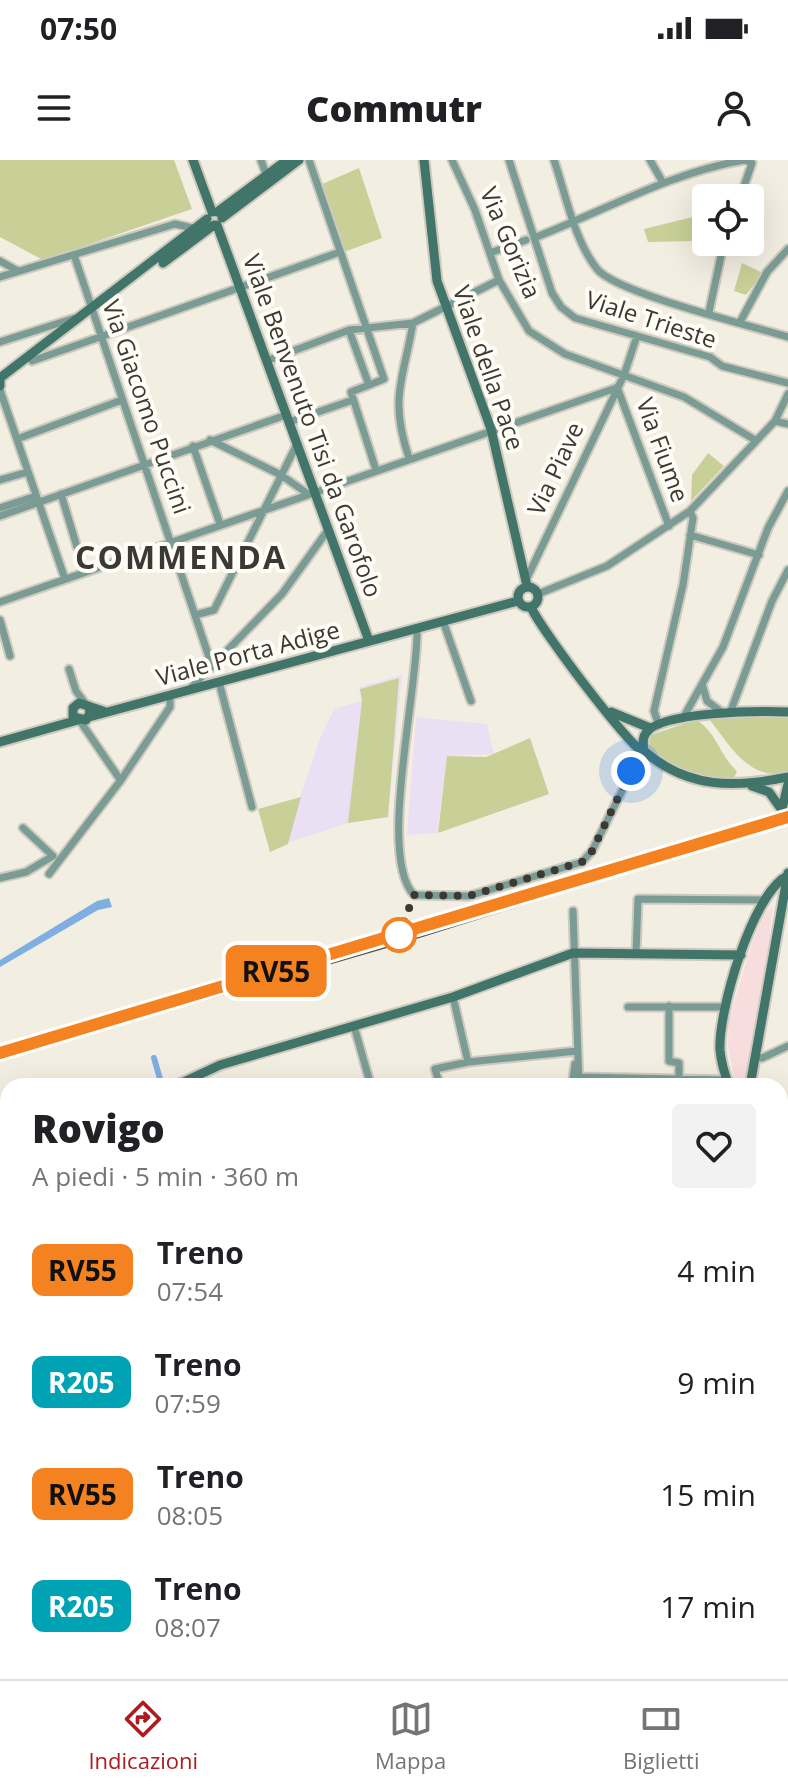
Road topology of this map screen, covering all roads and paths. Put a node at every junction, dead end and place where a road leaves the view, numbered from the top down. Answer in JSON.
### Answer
{"nodes":[{"id":1,"x":193,"y":160,"type":"edge"},
{"id":2,"x":261,"y":160,"type":"edge"},
{"id":3,"x":287,"y":160,"type":"edge"},
{"id":4,"x":299,"y":160,"type":"edge"},
{"id":5,"x":309,"y":160,"type":"edge"},
{"id":6,"x":424,"y":160,"type":"edge"},
{"id":7,"x":452,"y":160,"type":"edge"},
{"id":8,"x":509,"y":160,"type":"edge"},
{"id":9,"x":554,"y":160,"type":"edge"},
{"id":10,"x":650,"y":160,"type":"edge"},
{"id":11,"x":747,"y":161,"type":"edge"},
{"id":12,"x":721,"y":162,"type":"edge"},
{"id":13,"x":268,"y":178,"type":"junction"},
{"id":14,"x":662,"y":181,"type":"junction"},
{"id":15,"x":743,"y":184,"type":"edge"},
{"id":16,"x":215,"y":218,"type":"junction"},
{"id":17,"x":575,"y":223,"type":"junction"},
{"id":18,"x":197,"y":229,"type":"junction"},
{"id":19,"x":530,"y":239,"type":"junction"},
{"id":20,"x":788,"y":249,"type":"edge"},
{"id":21,"x":340,"y":252,"type":"junction"},
{"id":22,"x":490,"y":253,"type":"junction"},
{"id":23,"x":74,"y":255,"type":"junction"},
{"id":24,"x":721,"y":256,"type":"edge"},
{"id":25,"x":0,"y":261,"type":"edge"},
{"id":26,"x":18,"y":271,"type":"junction"},
{"id":27,"x":0,"y":277,"type":"edge"},
{"id":28,"x":499,"y":280,"type":"junction"},
{"id":29,"x":239,"y":287,"type":"junction"},
{"id":30,"x":447,"y":309,"type":"junction"},
{"id":31,"x":709,"y":312,"type":"junction"},
{"id":32,"x":90,"y":314,"type":"junction"},
{"id":33,"x":740,"y":322,"type":"junction"},
{"id":34,"x":413,"y":323,"type":"junction"},
{"id":35,"x":366,"y":327,"type":"junction"},
{"id":36,"x":349,"y":330,"type":"junction"},
{"id":37,"x":637,"y":336,"type":"junction"},
{"id":38,"x":100,"y":337,"type":"junction"},
{"id":39,"x":788,"y":337,"type":"edge"},
{"id":40,"x":0,"y":342,"type":"edge"},
{"id":41,"x":32,"y":361,"type":"junction"},
{"id":42,"x":266,"y":361,"type":"junction"},
{"id":43,"x":624,"y":375,"type":"junction"},
{"id":44,"x":788,"y":383,"type":"edge"},
{"id":45,"x":1,"y":384,"type":"edge"},
{"id":46,"x":369,"y":385,"type":"junction"},
{"id":47,"x":616,"y":388,"type":"junction"},
{"id":48,"x":788,"y":394,"type":"edge"},
{"id":49,"x":122,"y":400,"type":"junction"},
{"id":50,"x":353,"y":400,"type":"junction"},
{"id":51,"x":784,"y":413,"type":"edge"},
{"id":52,"x":288,"y":418,"type":"junction"},
{"id":53,"x":775,"y":421,"type":"junction"},
{"id":54,"x":788,"y":424,"type":"edge"},
{"id":55,"x":491,"y":429,"type":"junction"},
{"id":56,"x":17,"y":439,"type":"junction"},
{"id":57,"x":210,"y":440,"type":"junction"},
{"id":58,"x":755,"y":440,"type":"junction"},
{"id":59,"x":297,"y":444,"type":"junction"},
{"id":60,"x":193,"y":446,"type":"junction"},
{"id":61,"x":409,"y":458,"type":"junction"},
{"id":62,"x":144,"y":464,"type":"junction"},
{"id":63,"x":376,"y":470,"type":"junction"},
{"id":64,"x":28,"y":472,"type":"junction"},
{"id":65,"x":281,"y":475,"type":"junction"},
{"id":66,"x":0,"y":480,"type":"edge"},
{"id":67,"x":788,"y":491,"type":"edge"},
{"id":68,"x":311,"y":493,"type":"junction"},
{"id":69,"x":61,"y":494,"type":"junction"},
{"id":70,"x":37,"y":499,"type":"junction"},
{"id":71,"x":0,"y":508,"type":"edge"},
{"id":72,"x":263,"y":509,"type":"junction"},
{"id":73,"x":690,"y":511,"type":"junction"},
{"id":74,"x":0,"y":516,"type":"edge"},
{"id":75,"x":220,"y":524,"type":"junction"},
{"id":76,"x":669,"y":526,"type":"junction"},
{"id":77,"x":328,"y":530,"type":"junction"},
{"id":78,"x":690,"y":535,"type":"junction"},
{"id":79,"x":171,"y":542,"type":"junction"},
{"id":80,"x":77,"y":547,"type":"dead end"},
{"id":81,"x":759,"y":555,"type":"junction"},
{"id":82,"x":788,"y":570,"type":"edge"},
{"id":83,"x":65,"y":579,"type":"junction"},
{"id":84,"x":526,"y":583,"type":"junction"},
{"id":85,"x":538,"y":594,"type":"junction"},
{"id":86,"x":518,"y":601,"type":"junction"},
{"id":87,"x":0,"y":602,"type":"edge"},
{"id":88,"x":531,"y":607,"type":"junction"},
{"id":89,"x":195,"y":615,"type":"junction"},
{"id":90,"x":0,"y":620,"type":"edge"},
{"id":91,"x":443,"y":621,"type":"junction"},
{"id":92,"x":417,"y":629,"type":"junction"},
{"id":93,"x":369,"y":641,"type":"junction"},
{"id":94,"x":10,"y":656,"type":"dead end"},
{"id":95,"x":211,"y":663,"type":"junction"},
{"id":96,"x":69,"y":669,"type":"dead end"},
{"id":97,"x":219,"y":682,"type":"junction"},
{"id":98,"x":702,"y":684,"type":"junction"},
{"id":99,"x":189,"y":690,"type":"junction"},
{"id":100,"x":170,"y":696,"type":"junction"},
{"id":101,"x":471,"y":701,"type":"dead end"},
{"id":102,"x":605,"y":708,"type":"junction"},
{"id":103,"x":787,"y":712,"type":"edge"},
{"id":104,"x":726,"y":713,"type":"junction"},
{"id":105,"x":83,"y":715,"type":"junction"},
{"id":106,"x":683,"y":718,"type":"junction"},
{"id":107,"x":654,"y":727,"type":"junction"},
{"id":108,"x":0,"y":742,"type":"edge"},
{"id":109,"x":648,"y":756,"type":"junction"},
{"id":110,"x":788,"y":777,"type":"edge"},
{"id":111,"x":119,"y":778,"type":"dead end"},
{"id":112,"x":788,"y":784,"type":"edge"},
{"id":113,"x":749,"y":785,"type":"junction"},
{"id":114,"x":252,"y":807,"type":"dead end"},
{"id":115,"x":23,"y":828,"type":"dead end"},
{"id":116,"x":49,"y":874,"type":"dead end"},
{"id":117,"x":788,"y":875,"type":"edge"},
{"id":118,"x":0,"y":878,"type":"edge"},
{"id":119,"x":765,"y":900,"type":"junction"},
{"id":120,"x":573,"y":911,"type":"dead end"},
{"id":121,"x":573,"y":953,"type":"junction"},
{"id":122,"x":636,"y":954,"type":"junction"},
{"id":123,"x":741,"y":955,"type":"junction"},
{"id":124,"x":453,"y":997,"type":"junction"},
{"id":125,"x":669,"y":1006,"type":"junction"},
{"id":126,"x":628,"y":1007,"type":"dead end"},
{"id":127,"x":726,"y":1007,"type":"junction"},
{"id":128,"x":354,"y":1026,"type":"junction"},
{"id":129,"x":788,"y":1046,"type":"edge"},
{"id":130,"x":577,"y":1051,"type":"junction"},
{"id":131,"x":755,"y":1057,"type":"junction"},
{"id":132,"x":468,"y":1062,"type":"junction"},
{"id":133,"x":577,"y":1063,"type":"junction"},
{"id":134,"x":192,"y":1078,"type":"edge"},
{"id":135,"x":369,"y":1078,"type":"edge"},
{"id":136,"x":438,"y":1078,"type":"edge"},
{"id":137,"x":572,"y":1078,"type":"edge"},
{"id":138,"x":579,"y":1078,"type":"edge"},
{"id":139,"x":679,"y":1078,"type":"edge"},
{"id":140,"x":727,"y":1078,"type":"edge"},
{"id":141,"x":751,"y":1078,"type":"edge"}],
"edges":[{"from":1,"to":16,"type":"street","name":"Viale Benvenuto Tisi da Garofolo"},
{"from":2,"to":13,"type":"street"},
{"from":3,"to":13,"type":"street"},
{"from":4,"to":13,"type":"street"},
{"from":5,"to":21,"type":"street"},
{"from":6,"to":30,"type":"street","name":"Viale della Pace"},
{"from":7,"to":22,"type":"street","name":"Via Gorizia"},
{"from":8,"to":19,"type":"street","name":"Viale Trieste"},
{"from":9,"to":17,"type":"street"},
{"from":10,"to":14,"type":"street"},
{"from":11,"to":12,"type":"street"},
{"from":11,"to":15,"type":"street"},
{"from":12,"to":14,"type":"street"},
{"from":13,"to":16,"type":"street"},
{"from":14,"to":17,"type":"street"},
{"from":16,"to":18,"type":"street"},
{"from":16,"to":29,"type":"street","name":"Viale Benvenuto Tisi da Garofolo"},
{"from":16,"to":32,"type":"street"},
{"from":17,"to":19,"type":"street"},
{"from":17,"to":31,"type":"street"},
{"from":18,"to":23,"type":"street"},
{"from":18,"to":32,"type":"street"},
{"from":19,"to":22,"type":"street"},
{"from":19,"to":37,"type":"street","name":"Viale Trieste"},
{"from":20,"to":33,"type":"street"},
{"from":21,"to":29,"type":"street"},
{"from":21,"to":35,"type":"street"},
{"from":22,"to":28,"type":"street","name":"Via Gorizia"},
{"from":23,"to":26,"type":"street"},
{"from":23,"to":32,"type":"street","name":"Via Giacomo Puccini"},
{"from":24,"to":31,"type":"street"},
{"from":25,"to":26,"type":"street"},
{"from":26,"to":27,"type":"street"},
{"from":28,"to":30,"type":"street"},
{"from":28,"to":43,"type":"street","name":"Via Gorizia"},
{"from":29,"to":38,"type":"street"},
{"from":29,"to":42,"type":"street","name":"Viale Benvenuto Tisi da Garofolo"},
{"from":30,"to":34,"type":"street"},
{"from":30,"to":55,"type":"street","name":"Viale della Pace"},
{"from":31,"to":33,"type":"street"},
{"from":32,"to":38,"type":"street","name":"Via Giacomo Puccini"},
{"from":32,"to":40,"type":"street"},
{"from":32,"to":41,"type":"street"},
{"from":32,"to":45,"type":"street"},
{"from":33,"to":39,"type":"street"},
{"from":34,"to":35,"type":"street"},
{"from":34,"to":61,"type":"street"},
{"from":35,"to":36,"type":"street"},
{"from":35,"to":46,"type":"street"},
{"from":36,"to":42,"type":"street"},
{"from":36,"to":46,"type":"street"},
{"from":37,"to":43,"type":"street","name":"Via Piave"},
{"from":37,"to":44,"type":"street","name":"Viale Trieste"},
{"from":38,"to":41,"type":"street"},
{"from":38,"to":49,"type":"street","name":"Via Giacomo Puccini"},
{"from":41,"to":45,"type":"street"},
{"from":42,"to":52,"type":"street","name":"Viale Benvenuto Tisi da Garofolo"},
{"from":43,"to":47,"type":"street","name":"Via Piave"},
{"from":43,"to":58,"type":"street","name":"Via Gorizia"},
{"from":45,"to":56,"type":"street"},
{"from":46,"to":50,"type":"street"},
{"from":47,"to":55,"type":"street"},
{"from":47,"to":76,"type":"street","name":"Via Fiume"},
{"from":47,"to":84,"type":"street","name":"Via Piave"},
{"from":48,"to":51,"type":"street"},
{"from":49,"to":56,"type":"street"},
{"from":49,"to":62,"type":"street","name":"Via Giacomo Puccini"},
{"from":50,"to":52,"type":"street"},
{"from":50,"to":63,"type":"street"},
{"from":51,"to":53,"type":"street"},
{"from":52,"to":57,"type":"street"},
{"from":52,"to":59,"type":"street","name":"Viale Benvenuto Tisi da Garofolo"},
{"from":53,"to":54,"type":"street"},
{"from":53,"to":58,"type":"street"},
{"from":55,"to":61,"type":"street"},
{"from":55,"to":84,"type":"street","name":"Viale della Pace"},
{"from":56,"to":64,"type":"street"},
{"from":57,"to":60,"type":"street"},
{"from":57,"to":65,"type":"street"},
{"from":58,"to":73,"type":"street"},
{"from":59,"to":65,"type":"street"},
{"from":59,"to":68,"type":"street","name":"Viale Benvenuto Tisi da Garofolo"},
{"from":60,"to":62,"type":"street"},
{"from":60,"to":75,"type":"street"},
{"from":61,"to":63,"type":"street"},
{"from":62,"to":69,"type":"street"},
{"from":62,"to":79,"type":"street","name":"Via Giacomo Puccini"},
{"from":63,"to":68,"type":"street"},
{"from":64,"to":66,"type":"street"},
{"from":64,"to":70,"type":"street"},
{"from":65,"to":68,"type":"street"},
{"from":65,"to":72,"type":"street"},
{"from":67,"to":81,"type":"street"},
{"from":68,"to":72,"type":"street"},
{"from":68,"to":77,"type":"street","name":"Viale Benvenuto Tisi da Garofolo"},
{"from":69,"to":70,"type":"street"},
{"from":69,"to":80,"type":"street"},
{"from":70,"to":71,"type":"street"},
{"from":70,"to":74,"type":"street"},
{"from":70,"to":83,"type":"street"},
{"from":72,"to":75,"type":"street"},
{"from":72,"to":89,"type":"street"},
{"from":73,"to":76,"type":"street"},
{"from":73,"to":78,"type":"street"},
{"from":75,"to":79,"type":"street"},
{"from":76,"to":85,"type":"street"},
{"from":77,"to":93,"type":"street","name":"Viale Benvenuto Tisi da Garofolo"},
{"from":77,"to":95,"type":"street"},
{"from":78,"to":81,"type":"street"},
{"from":78,"to":107,"type":"street"},
{"from":79,"to":83,"type":"street"},
{"from":79,"to":89,"type":"street","name":"Via Giacomo Puccini"},
{"from":81,"to":98,"type":"street"},
{"from":82,"to":104,"type":"street"},
{"from":83,"to":87,"type":"street"},
{"from":84,"to":85,"type":"street"},
{"from":84,"to":86,"type":"street"},
{"from":85,"to":88,"type":"street"},
{"from":86,"to":88,"type":"street"},
{"from":86,"to":91,"type":"street","name":"Viale Porta Adige"},
{"from":88,"to":102,"type":"street"},
{"from":89,"to":95,"type":"street","name":"Via Giacomo Puccini"},
{"from":90,"to":94,"type":"street"},
{"from":91,"to":92,"type":"street","name":"Viale Porta Adige"},
{"from":91,"to":101,"type":"street"},
{"from":92,"to":93,"type":"street","name":"Viale Porta Adige"},
{"from":92,"to":109,"type":"street"},
{"from":93,"to":97,"type":"street","name":"Viale Porta Adige"},
{"from":95,"to":99,"type":"street"},
{"from":96,"to":105,"type":"street"},
{"from":97,"to":99,"type":"street","name":"Viale Porta Adige"},
{"from":97,"to":114,"type":"street"},
{"from":98,"to":104,"type":"street"},
{"from":98,"to":106,"type":"street"},
{"from":99,"to":100,"type":"street","name":"Viale Porta Adige"},
{"from":100,"to":105,"type":"street","name":"Viale Porta Adige"},
{"from":100,"to":116,"type":"street"},
{"from":102,"to":107,"type":"street"},
{"from":102,"to":109,"type":"street"},
{"from":103,"to":104,"type":"street"},
{"from":104,"to":106,"type":"street"},
{"from":105,"to":108,"type":"street"},
{"from":105,"to":111,"type":"street"},
{"from":106,"to":107,"type":"street"},
{"from":107,"to":109,"type":"street"},
{"from":109,"to":113,"type":"street"},
{"from":110,"to":113,"type":"street"},
{"from":112,"to":113,"type":"street"},
{"from":115,"to":118,"type":"street"},
{"from":117,"to":119,"type":"street"},
{"from":117,"to":131,"type":"street"},
{"from":119,"to":122,"type":"street"},
{"from":119,"to":123,"type":"street"},
{"from":120,"to":121,"type":"street"},
{"from":121,"to":122,"type":"street"},
{"from":121,"to":124,"type":"street"},
{"from":121,"to":130,"type":"street"},
{"from":122,"to":123,"type":"street"},
{"from":123,"to":127,"type":"street"},
{"from":124,"to":128,"type":"street"},
{"from":124,"to":132,"type":"street"},
{"from":125,"to":126,"type":"street"},
{"from":125,"to":127,"type":"street"},
{"from":125,"to":139,"type":"street"},
{"from":127,"to":140,"type":"street"},
{"from":128,"to":134,"type":"street"},
{"from":128,"to":135,"type":"street"},
{"from":129,"to":131,"type":"street"},
{"from":130,"to":132,"type":"street"},
{"from":130,"to":133,"type":"street"},
{"from":131,"to":141,"type":"street"},
{"from":132,"to":136,"type":"street"},
{"from":133,"to":137,"type":"street"},
{"from":133,"to":138,"type":"street"}]}
